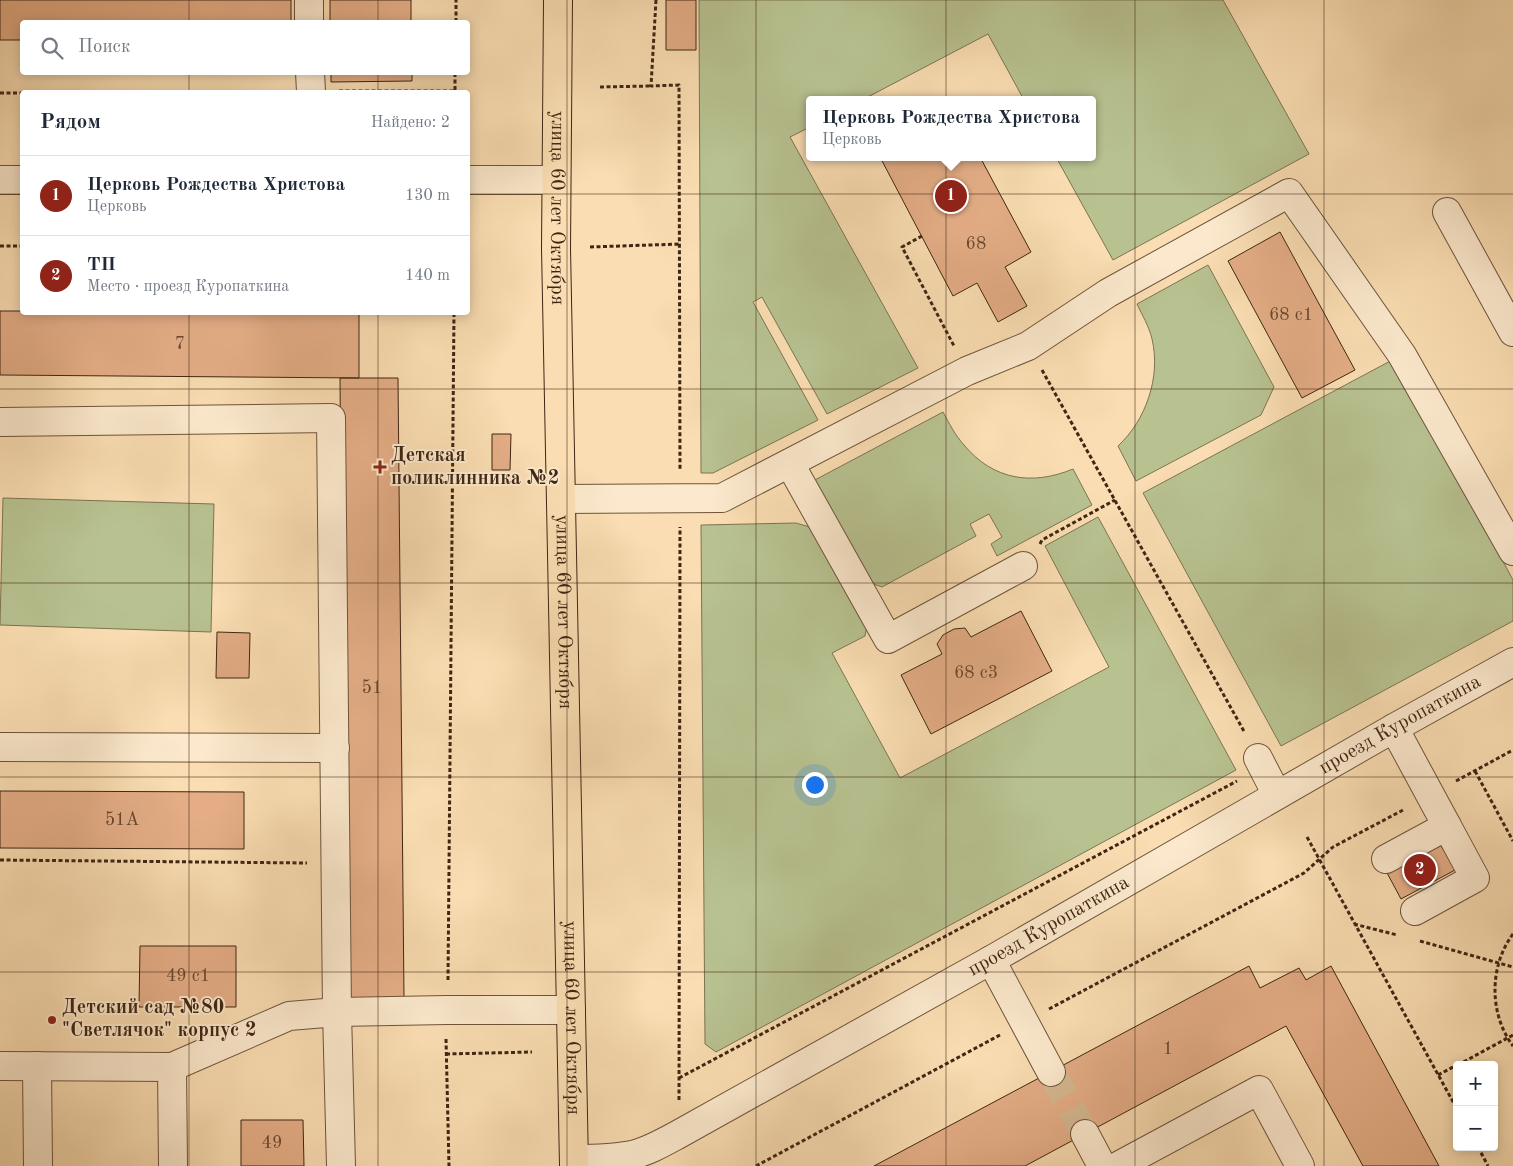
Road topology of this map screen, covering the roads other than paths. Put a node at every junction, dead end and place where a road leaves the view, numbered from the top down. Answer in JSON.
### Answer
{"nodes":[{"id":1,"x":309,"y":0,"type":"edge"},
{"id":2,"x":558,"y":0,"type":"edge"},
{"id":3,"x":309,"y":20,"type":"edge"},
{"id":4,"x":0,"y":180,"type":"edge"},
{"id":5,"x":20,"y":180,"type":"edge"},
{"id":6,"x":470,"y":180,"type":"edge"},
{"id":7,"x":556,"y":180,"type":"junction"},
{"id":8,"x":1447,"y":212,"type":"dead end"},
{"id":9,"x":1513,"y":332,"type":"edge"},
{"id":10,"x":0,"y":422,"type":"edge"},
{"id":11,"x":790,"y":464,"type":"junction"},
{"id":12,"x":561,"y":499,"type":"junction"},
{"id":13,"x":1513,"y":550,"type":"edge"},
{"id":14,"x":1023,"y":566,"type":"road end"},
{"id":15,"x":1513,"y":662,"type":"edge"},
{"id":16,"x":1394,"y":728,"type":"junction"},
{"id":17,"x":0,"y":748,"type":"edge"},
{"id":18,"x":335,"y":748,"type":"junction"},
{"id":19,"x":1261,"y":762,"type":"road end"},
{"id":20,"x":1278,"y":795,"type":"junction"},
{"id":21,"x":1447,"y":826,"type":"junction"},
{"id":22,"x":1386,"y":859,"type":"dead end"},
{"id":23,"x":1415,"y":911,"type":"dead end"},
{"id":24,"x":991,"y":960,"type":"junction"},
{"id":25,"x":571,"y":1010,"type":"junction"},
{"id":26,"x":337,"y":1012,"type":"junction"},
{"id":27,"x":0,"y":1066,"type":"edge"},
{"id":28,"x":37,"y":1066,"type":"junction"},
{"id":29,"x":172,"y":1067,"type":"junction"},
{"id":30,"x":1051,"y":1072,"type":"tunnel mouth"},
{"id":31,"x":1085,"y":1134,"type":"tunnel mouth"},
{"id":32,"x":574,"y":1162,"type":"edge"},
{"id":33,"x":38,"y":1166,"type":"edge"},
{"id":34,"x":173,"y":1166,"type":"edge"},
{"id":35,"x":341,"y":1166,"type":"edge"},
{"id":36,"x":1102,"y":1166,"type":"edge"},
{"id":37,"x":1118,"y":1166,"type":"edge"},
{"id":38,"x":1300,"y":1166,"type":"edge"}],
"edges":[{"from":1,"to":3,"type":"street"},
{"from":2,"to":7,"type":"main road","name":"улица 60 лет Октября"},
{"from":4,"to":5,"type":"street"},
{"from":6,"to":7,"type":"street"},
{"from":7,"to":12,"type":"main road","name":"улица 60 лет Октября"},
{"from":8,"to":9,"type":"street"},
{"from":10,"to":18,"type":"street"},
{"from":11,"to":12,"type":"street"},
{"from":11,"to":13,"type":"street"},
{"from":11,"to":14,"type":"street"},
{"from":12,"to":25,"type":"main road","name":"улица 60 лет Октября"},
{"from":15,"to":16,"type":"street","name":"проезд Куропаткина"},
{"from":16,"to":20,"type":"street","name":"проезд Куропаткина"},
{"from":16,"to":21,"type":"street"},
{"from":17,"to":18,"type":"street"},
{"from":18,"to":26,"type":"street"},
{"from":19,"to":20,"type":"street"},
{"from":20,"to":24,"type":"street","name":"проезд Куропаткина"},
{"from":21,"to":22,"type":"street"},
{"from":21,"to":23,"type":"street"},
{"from":24,"to":30,"type":"street"},
{"from":24,"to":32,"type":"street","name":"проезд Куропаткина"},
{"from":25,"to":26,"type":"street"},
{"from":25,"to":32,"type":"main road","name":"улица 60 лет Октября"},
{"from":26,"to":29,"type":"street"},
{"from":26,"to":35,"type":"street"},
{"from":27,"to":28,"type":"street"},
{"from":28,"to":29,"type":"street"},
{"from":28,"to":33,"type":"street"},
{"from":29,"to":34,"type":"street"},
{"from":31,"to":36,"type":"street"},
{"from":37,"to":38,"type":"street"}]}
